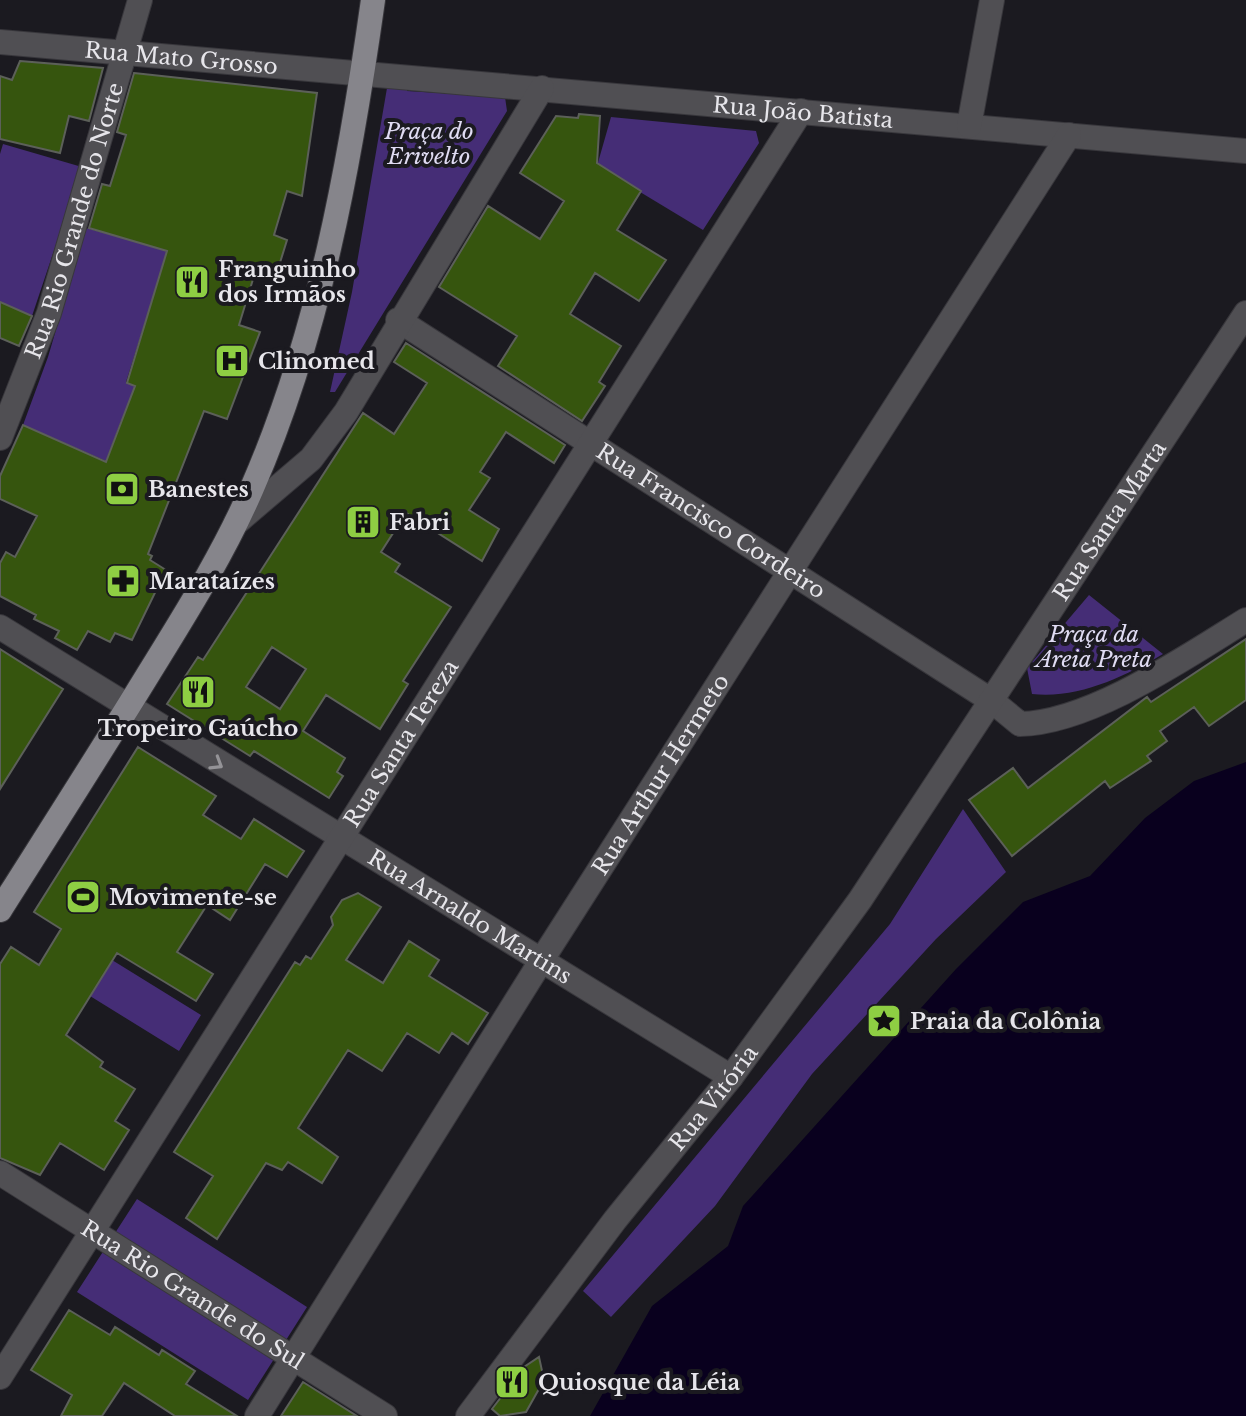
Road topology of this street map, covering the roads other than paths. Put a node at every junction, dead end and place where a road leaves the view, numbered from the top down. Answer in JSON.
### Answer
{"nodes":[{"id":1,"x":140,"y":0,"type":"edge"},
{"id":2,"x":373,"y":0,"type":"edge"},
{"id":3,"x":992,"y":0,"type":"edge"},
{"id":4,"x":0,"y":42,"type":"edge"},
{"id":5,"x":126,"y":51,"type":"junction"},
{"id":6,"x":361,"y":71,"type":"junction"},
{"id":7,"x":542,"y":88,"type":"junction"},
{"id":8,"x":801,"y":111,"type":"junction"},
{"id":9,"x":969,"y":126,"type":"junction"},
{"id":10,"x":1069,"y":135,"type":"junction"},
{"id":11,"x":1246,"y":151,"type":"edge"},
{"id":12,"x":1246,"y":313,"type":"edge"},
{"id":13,"x":398,"y":320,"type":"junction"},
{"id":14,"x":0,"y":438,"type":"edge"},
{"id":15,"x":593,"y":444,"type":"junction"},
{"id":16,"x":236,"y":523,"type":"junction"},
{"id":17,"x":792,"y":571,"type":"junction"},
{"id":18,"x":1246,"y":620,"type":"edge"},
{"id":19,"x":0,"y":627,"type":"edge"},
{"id":20,"x":992,"y":701,"type":"junction"},
{"id":21,"x":128,"y":708,"type":"junction"},
{"id":22,"x":948,"y":770,"type":"joint"},
{"id":23,"x":341,"y":840,"type":"junction"},
{"id":24,"x":0,"y":910,"type":"edge"},
{"id":25,"x":543,"y":958,"type":"junction"},
{"id":26,"x":731,"y":1077,"type":"junction"},
{"id":27,"x":0,"y":1173,"type":"edge"},
{"id":28,"x":94,"y":1232,"type":"junction"},
{"id":29,"x":294,"y":1359,"type":"junction"},
{"id":30,"x":0,"y":1377,"type":"edge"},
{"id":31,"x":257,"y":1416,"type":"edge"},
{"id":32,"x":385,"y":1416,"type":"edge"},
{"id":33,"x":468,"y":1416,"type":"edge"}],
"edges":[{"from":1,"to":5,"type":"street","name":"Rua Rio Grande do Norte"},
{"from":2,"to":6,"type":"main road"},
{"from":3,"to":9,"type":"street"},
{"from":4,"to":5,"type":"street","name":"Rua Mato Grosso"},
{"from":5,"to":6,"type":"street","name":"Rua Mato Grosso"},
{"from":5,"to":14,"type":"street","name":"Rua Rio Grande do Norte"},
{"from":6,"to":7,"type":"street","name":"Rua João Batista"},
{"from":6,"to":16,"type":"main road"},
{"from":7,"to":8,"type":"street","name":"Rua João Batista"},
{"from":7,"to":13,"type":"street"},
{"from":8,"to":9,"type":"street","name":"Rua João Batista"},
{"from":8,"to":15,"type":"street","name":"Rua Santa Tereza"},
{"from":9,"to":10,"type":"street","name":"Rua João Batista"},
{"from":10,"to":11,"type":"street","name":"Rua João Batista"},
{"from":10,"to":17,"type":"street","name":"Rua Arthur Hermeto"},
{"from":12,"to":20,"type":"street","name":"Rua Santa Marta"},
{"from":13,"to":15,"type":"street","name":"Rua Francisco Cordeiro"},
{"from":13,"to":16,"type":"street"},
{"from":15,"to":17,"type":"street","name":"Rua Francisco Cordeiro"},
{"from":15,"to":23,"type":"street","name":"Rua Santa Tereza"},
{"from":16,"to":21,"type":"main road"},
{"from":17,"to":20,"type":"street","name":"Rua Francisco Cordeiro"},
{"from":17,"to":25,"type":"street","name":"Rua Arthur Hermeto"},
{"from":18,"to":20,"type":"street","name":"Rua Francisco Cordeiro"},
{"from":19,"to":21,"type":"street","name":"Rua Arnaldo Martins"},
{"from":20,"to":22,"type":"street","name":"Rua Santa Marta"},
{"from":21,"to":23,"type":"street","name":"Rua Arnaldo Martins","one_way":true},
{"from":21,"to":24,"type":"main road"},
{"from":22,"to":26,"type":"street","name":"Rua Vitória"},
{"from":23,"to":25,"type":"street","name":"Rua Arnaldo Martins"},
{"from":23,"to":28,"type":"street","name":"Rua Santa Tereza"},
{"from":25,"to":26,"type":"street","name":"Rua Arnaldo Martins"},
{"from":25,"to":29,"type":"street","name":"Rua Arthur Hermeto"},
{"from":26,"to":33,"type":"street","name":"Rua Vitória"},
{"from":27,"to":28,"type":"street","name":"Rua Rio Grande do Sul"},
{"from":28,"to":29,"type":"street","name":"Rua Rio Grande do Sul"},
{"from":28,"to":30,"type":"street","name":"Rua Santa Tereza"},
{"from":29,"to":31,"type":"street","name":"Rua Arthur Hermeto"},
{"from":29,"to":32,"type":"street","name":"Rua Rio Grande do Sul"}]}
